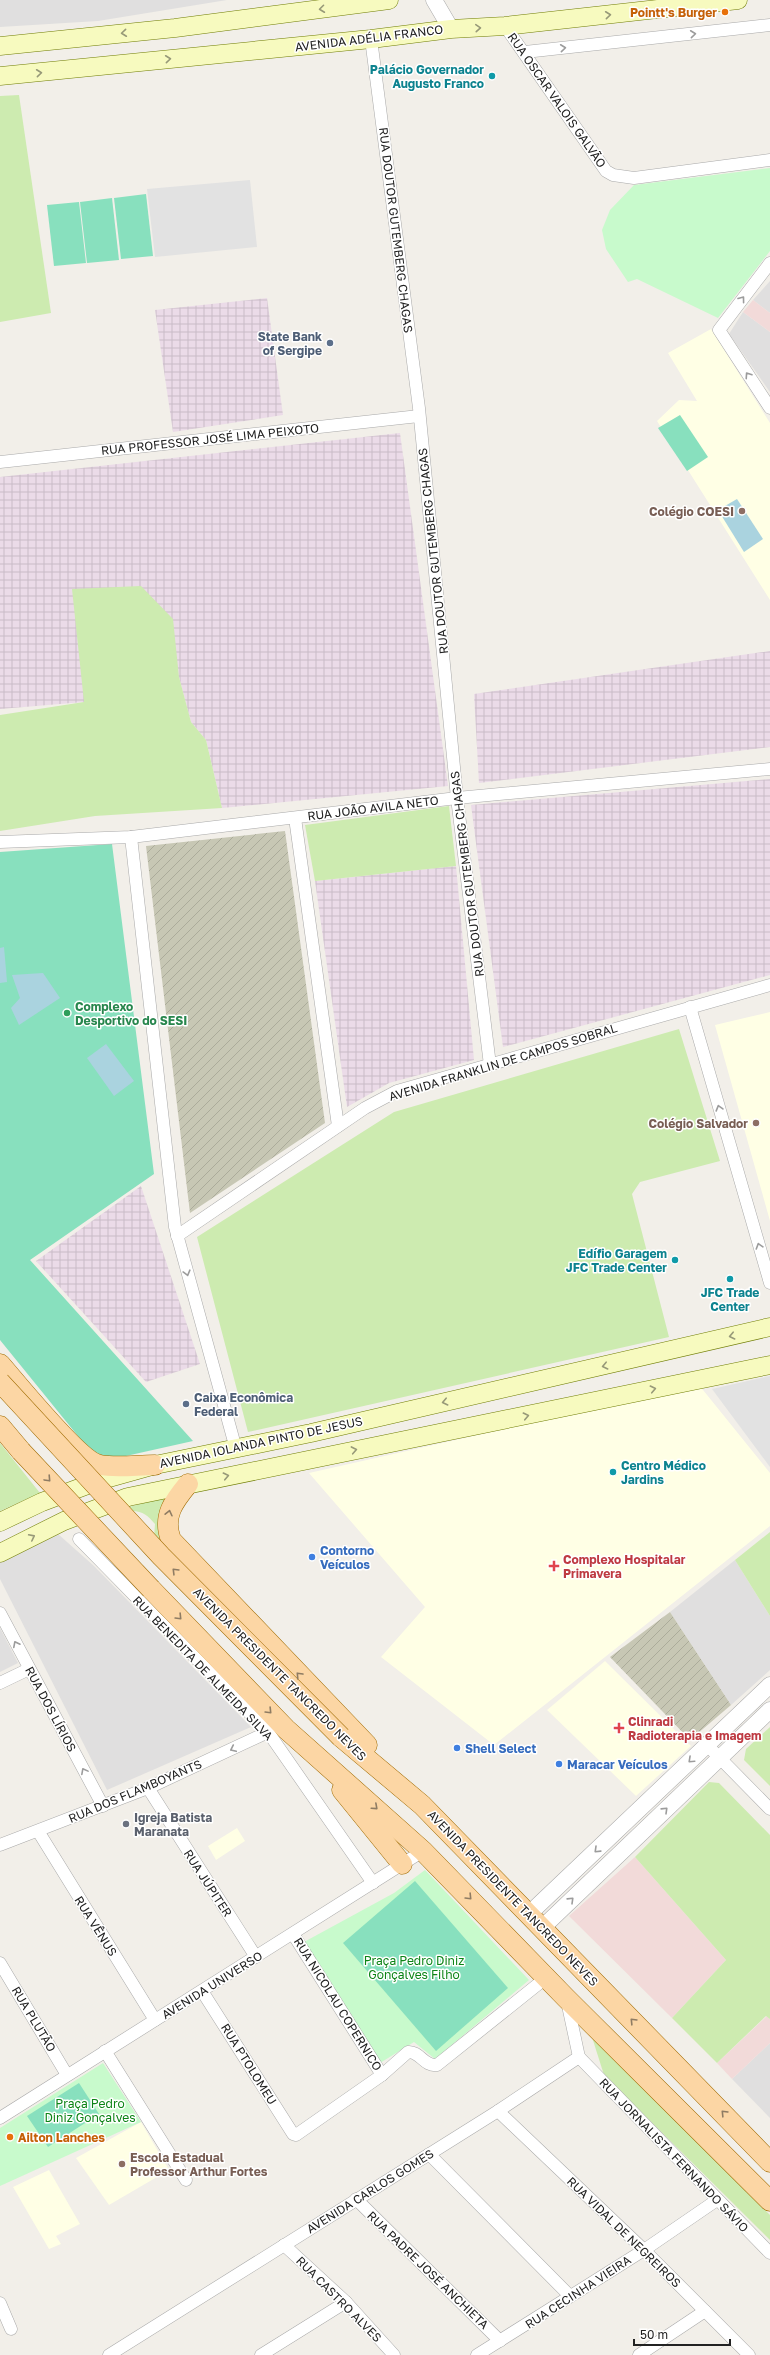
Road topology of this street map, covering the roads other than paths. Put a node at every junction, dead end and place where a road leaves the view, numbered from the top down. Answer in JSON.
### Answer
{"nodes":[{"id":1,"x":389,"y":0,"type":"edge"},
{"id":2,"x":434,"y":0,"type":"edge"},
{"id":3,"x":738,"y":0,"type":"edge"},
{"id":4,"x":770,"y":25,"type":"edge"},
{"id":5,"x":505,"y":26,"type":"junction"},
{"id":6,"x":451,"y":29,"type":"junction"},
{"id":7,"x":371,"y":39,"type":"junction"},
{"id":8,"x":0,"y":46,"type":"edge"},
{"id":9,"x":525,"y":52,"type":"junction"},
{"id":10,"x":0,"y":76,"type":"edge"},
{"id":11,"x":770,"y":160,"type":"edge"},
{"id":12,"x":770,"y":263,"type":"edge"},
{"id":13,"x":770,"y":408,"type":"edge"},
{"id":14,"x":419,"y":416,"type":"junction"},
{"id":15,"x":0,"y":462,"type":"edge"},
{"id":16,"x":770,"y":769,"type":"edge"},
{"id":17,"x":457,"y":798,"type":"junction"},
{"id":18,"x":295,"y":818,"type":"junction"},
{"id":19,"x":131,"y":837,"type":"junction"},
{"id":20,"x":0,"y":842,"type":"edge"},
{"id":21,"x":770,"y":985,"type":"edge"},
{"id":22,"x":690,"y":1007,"type":"junction"},
{"id":23,"x":490,"y":1064,"type":"junction"},
{"id":24,"x":338,"y":1126,"type":"junction"},
{"id":25,"x":177,"y":1236,"type":"junction"},
{"id":26,"x":770,"y":1283,"type":"edge"},
{"id":27,"x":770,"y":1327,"type":"edge"},
{"id":28,"x":0,"y":1364,"type":"edge"},
{"id":29,"x":770,"y":1364,"type":"edge"},
{"id":30,"x":0,"y":1382,"type":"edge"},
{"id":31,"x":484,"y":1394,"type":"junction"},
{"id":32,"x":488,"y":1424,"type":"junction"},
{"id":33,"x":0,"y":1426,"type":"edge"},
{"id":34,"x":311,"y":1433,"type":"junction"},
{"id":35,"x":236,"y":1449,"type":"junction"},
{"id":36,"x":318,"y":1458,"type":"junction"},
{"id":37,"x":155,"y":1465,"type":"junction"},
{"id":38,"x":188,"y":1484,"type":"junction"},
{"id":39,"x":0,"y":1522,"type":"edge"},
{"id":40,"x":79,"y":1539,"type":"dead end"},
{"id":41,"x":0,"y":1554,"type":"edge"},
{"id":42,"x":0,"y":1613,"type":"edge"},
{"id":43,"x":29,"y":1669,"type":"junction"},
{"id":44,"x":0,"y":1684,"type":"edge"},
{"id":45,"x":770,"y":1685,"type":"edge"},
{"id":46,"x":770,"y":1710,"type":"edge"},
{"id":47,"x":268,"y":1732,"type":"junction"},
{"id":48,"x":707,"y":1745,"type":"junction"},
{"id":49,"x":312,"y":1753,"type":"junction"},
{"id":50,"x":720,"y":1758,"type":"junction"},
{"id":51,"x":148,"y":1788,"type":"junction"},
{"id":52,"x":422,"y":1805,"type":"junction"},
{"id":53,"x":102,"y":1806,"type":"junction"},
{"id":54,"x":770,"y":1809,"type":"edge"},
{"id":55,"x":38,"y":1831,"type":"junction"},
{"id":56,"x":0,"y":1845,"type":"edge"},
{"id":57,"x":423,"y":1851,"type":"junction"},
{"id":58,"x":402,"y":1864,"type":"junction"},
{"id":59,"x":373,"y":1883,"type":"junction"},
{"id":60,"x":536,"y":1921,"type":"junction"},
{"id":61,"x":293,"y":1934,"type":"junction"},
{"id":62,"x":256,"y":1957,"type":"junction"},
{"id":63,"x":0,"y":1963,"type":"edge"},
{"id":64,"x":547,"y":1977,"type":"junction"},
{"id":65,"x":202,"y":1991,"type":"junction"},
{"id":66,"x":566,"y":1998,"type":"junction"},
{"id":67,"x":155,"y":2020,"type":"junction"},
{"id":68,"x":105,"y":2051,"type":"junction"},
{"id":69,"x":579,"y":2057,"type":"junction"},
{"id":70,"x":67,"y":2075,"type":"junction"},
{"id":71,"x":382,"y":2075,"type":"junction"},
{"id":72,"x":498,"y":2111,"type":"junction"},
{"id":73,"x":0,"y":2118,"type":"edge"},
{"id":74,"x":698,"y":2130,"type":"junction"},
{"id":75,"x":743,"y":2133,"type":"junction"},
{"id":76,"x":429,"y":2154,"type":"junction"},
{"id":77,"x":770,"y":2162,"type":"edge"},
{"id":78,"x":770,"y":2172,"type":"edge"},
{"id":79,"x":747,"y":2178,"type":"junction"},
{"id":80,"x":186,"y":2180,"type":"dead end"},
{"id":81,"x":356,"y":2200,"type":"junction"},
{"id":82,"x":717,"y":2200,"type":"junction"},
{"id":83,"x":770,"y":2202,"type":"edge"},
{"id":84,"x":284,"y":2245,"type":"junction"},
{"id":85,"x":644,"y":2250,"type":"junction"},
{"id":86,"x":770,"y":2253,"type":"edge"},
{"id":87,"x":570,"y":2296,"type":"junction"},
{"id":88,"x":346,"y":2302,"type":"junction"},
{"id":89,"x":0,"y":2303,"type":"edge"},
{"id":90,"x":705,"y":2311,"type":"junction"},
{"id":91,"x":11,"y":2329,"type":"dead end"},
{"id":92,"x":500,"y":2341,"type":"junction"},
{"id":93,"x":109,"y":2355,"type":"edge"},
{"id":94,"x":261,"y":2355,"type":"edge"},
{"id":95,"x":394,"y":2355,"type":"edge"},
{"id":96,"x":477,"y":2355,"type":"edge"},
{"id":97,"x":639,"y":2355,"type":"edge"},
{"id":98,"x":749,"y":2355,"type":"edge"}],
"edges":[{"from":1,"to":8,"type":"main road","one_way":true},
{"from":2,"to":6,"type":"street"},
{"from":5,"to":3,"type":"main road","name":"AVENIDA ADÉLIA FRANCO","one_way":true},
{"from":9,"to":4,"type":"street","one_way":true},
{"from":6,"to":5,"type":"main road","name":"AVENIDA ADÉLIA FRANCO","one_way":true},
{"from":5,"to":9,"type":"street","name":"RUA OSCAR VALOIS GALVÃO"},
{"from":6,"to":7,"type":"main road","name":"AVENIDA ADÉLIA FRANCO"},
{"from":10,"to":7,"type":"main road","name":"AVENIDA ADÉLIA FRANCO","one_way":true},
{"from":7,"to":14,"type":"street","name":"RUA DOUTOR GUTEMBERG CHAGAS"},
{"from":9,"to":11,"type":"street","name":"RUA OSCAR VALOIS GALVÃO"},
{"from":13,"to":12,"type":"street","one_way":true},
{"from":14,"to":15,"type":"street","name":"RUA PROFESSOR JOSÉ LIMA PEIXOTO"},
{"from":14,"to":17,"type":"street","name":"RUA DOUTOR GUTEMBERG CHAGAS"},
{"from":16,"to":17,"type":"street","name":"RUA JOÃO AVILA NETO"},
{"from":17,"to":18,"type":"street","name":"RUA JOÃO AVILA NETO"},
{"from":17,"to":23,"type":"street","name":"RUA DOUTOR GUTEMBERG CHAGAS"},
{"from":18,"to":19,"type":"street","name":"RUA JOÃO AVILA NETO"},
{"from":18,"to":24,"type":"street"},
{"from":19,"to":20,"type":"street","name":"RUA JOÃO AVILA NETO"},
{"from":19,"to":25,"type":"street"},
{"from":21,"to":22,"type":"street","name":"AVENIDA FRANKLIN DE CAMPOS SOBRAL"},
{"from":22,"to":23,"type":"street","name":"AVENIDA FRANKLIN DE CAMPOS SOBRAL"},
{"from":26,"to":22,"type":"street","one_way":true},
{"from":23,"to":24,"type":"street","name":"AVENIDA FRANKLIN DE CAMPOS SOBRAL"},
{"from":24,"to":25,"type":"street","name":"AVENIDA FRANKLIN DE CAMPOS SOBRAL"},
{"from":25,"to":35,"type":"street","one_way":true},
{"from":27,"to":31,"type":"main road","name":"AVENIDA IOLANDA PINTO DE JESUS","one_way":true},
{"from":28,"to":37,"type":"main road"},
{"from":32,"to":29,"type":"main road","one_way":true},
{"from":52,"to":30,"type":"main road","name":"AVENIDA PRESIDENTE TANCREDO NEVES","one_way":true,"bridge":true},
{"from":31,"to":32,"type":"main road"},
{"from":31,"to":34,"type":"main road","name":"AVENIDA IOLANDA PINTO DE JESUS","one_way":true},
{"from":36,"to":32,"type":"main road","one_way":true},
{"from":33,"to":49,"type":"main road","one_way":true,"bridge":true},
{"from":34,"to":35,"type":"main road","name":"AVENIDA IOLANDA PINTO DE JESUS"},
{"from":34,"to":36,"type":"main road"},
{"from":35,"to":37,"type":"main road","name":"AVENIDA IOLANDA PINTO DE JESUS"},
{"from":38,"to":36,"type":"main road","one_way":true},
{"from":37,"to":39,"type":"main road","name":"AVENIDA IOLANDA PINTO DE JESUS"},
{"from":41,"to":38,"type":"main road","one_way":true},
{"from":52,"to":38,"type":"main road","one_way":true},
{"from":40,"to":47,"type":"street","name":"RUA BENEDITA DE ALMEIDA SILVA"},
{"from":43,"to":42,"type":"street","name":"RUA DOS LÍRIOS","one_way":true},
{"from":43,"to":44,"type":"street"},
{"from":53,"to":43,"type":"street","name":"RUA DOS LÍRIOS","one_way":true},
{"from":45,"to":48,"type":"street"},
{"from":46,"to":50,"type":"street"},
{"from":47,"to":51,"type":"street","name":"RUA DOS FLAMBOYANTS","one_way":true},
{"from":47,"to":59,"type":"street","name":"RUA BENEDITA DE ALMEIDA SILVA"},
{"from":48,"to":50,"type":"street"},
{"from":48,"to":60,"type":"street","one_way":true},
{"from":49,"to":57,"type":"main road","one_way":true},
{"from":49,"to":58,"type":"main road"},
{"from":50,"to":54,"type":"street"},
{"from":60,"to":50,"type":"street","one_way":true},
{"from":51,"to":53,"type":"street","name":"RUA DOS FLAMBOYANTS"},
{"from":51,"to":62,"type":"street","name":"RUA JÚPITER"},
{"from":52,"to":60,"type":"main road","name":"AVENIDA PRESIDENTE TANCREDO NEVES"},
{"from":53,"to":55,"type":"street","name":"RUA DOS FLAMBOYANTS"},
{"from":55,"to":56,"type":"street","name":"RUA DOS FLAMBOYANTS"},
{"from":55,"to":67,"type":"street","name":"RUA VÊNUS"},
{"from":57,"to":58,"type":"street","name":"AVENIDA UNIVERSO"},
{"from":57,"to":64,"type":"main road","one_way":true},
{"from":58,"to":59,"type":"street","name":"AVENIDA UNIVERSO"},
{"from":59,"to":61,"type":"street","name":"AVENIDA UNIVERSO"},
{"from":75,"to":60,"type":"main road","name":"AVENIDA PRESIDENTE TANCREDO NEVES","one_way":true},
{"from":61,"to":62,"type":"street","name":"AVENIDA UNIVERSO"},
{"from":61,"to":71,"type":"street","name":"RUA NICOLAU COPERNICO"},
{"from":62,"to":65,"type":"street","name":"AVENIDA UNIVERSO"},
{"from":63,"to":70,"type":"street","name":"RUA PLUTÃO"},
{"from":64,"to":66,"type":"main road"},
{"from":64,"to":71,"type":"street"},
{"from":65,"to":67,"type":"street","name":"AVENIDA UNIVERSO"},
{"from":65,"to":71,"type":"street","name":"RUA PTOLOMEU"},
{"from":66,"to":69,"type":"street"},
{"from":66,"to":74,"type":"main road"},
{"from":67,"to":68,"type":"street","name":"AVENIDA UNIVERSO"},
{"from":68,"to":70,"type":"street","name":"AVENIDA UNIVERSO"},
{"from":68,"to":80,"type":"street"},
{"from":69,"to":72,"type":"street","name":"AVENIDA CARLOS GOMES"},
{"from":69,"to":82,"type":"street","name":"RUA JORNALISTA FERNANDO SÁVIO"},
{"from":70,"to":73,"type":"street","name":"AVENIDA UNIVERSO"},
{"from":72,"to":76,"type":"street","name":"AVENIDA CARLOS GOMES"},
{"from":72,"to":85,"type":"street","name":"RUA VIDAL DE NEGREIROS"},
{"from":74,"to":75,"type":"main road"},
{"from":74,"to":79,"type":"main road"},
{"from":75,"to":77,"type":"main road","name":"AVENIDA PRESIDENTE TANCREDO NEVES"},
{"from":76,"to":81,"type":"street","name":"AVENIDA CARLOS GOMES"},
{"from":76,"to":87,"type":"street"},
{"from":78,"to":79,"type":"main road"},
{"from":79,"to":83,"type":"main road"},
{"from":81,"to":84,"type":"street","name":"AVENIDA CARLOS GOMES"},
{"from":81,"to":92,"type":"street","name":"RUA PADRE JOSÉ ANCHIETA"},
{"from":82,"to":85,"type":"street","name":"RUA CECINHA VIEIRA"},
{"from":82,"to":86,"type":"street","name":"RUA JORNALISTA FERNANDO SÁVIO"},
{"from":84,"to":88,"type":"street","name":"RUA CASTRO ALVES"},
{"from":84,"to":93,"type":"street","name":"AVENIDA CARLOS GOMES"},
{"from":85,"to":87,"type":"street","name":"RUA CECINHA VIEIRA"},
{"from":85,"to":90,"type":"street","name":"RUA VIDAL DE NEGREIROS"},
{"from":87,"to":92,"type":"street","name":"RUA CECINHA VIEIRA"},
{"from":88,"to":94,"type":"street"},
{"from":88,"to":95,"type":"street","name":"RUA CASTRO ALVES"},
{"from":89,"to":91,"type":"street"},
{"from":90,"to":97,"type":"street"},
{"from":90,"to":98,"type":"street","name":"RUA VIDAL DE NEGREIROS"},
{"from":92,"to":96,"type":"street","name":"RUA CECINHA VIEIRA"}]}
